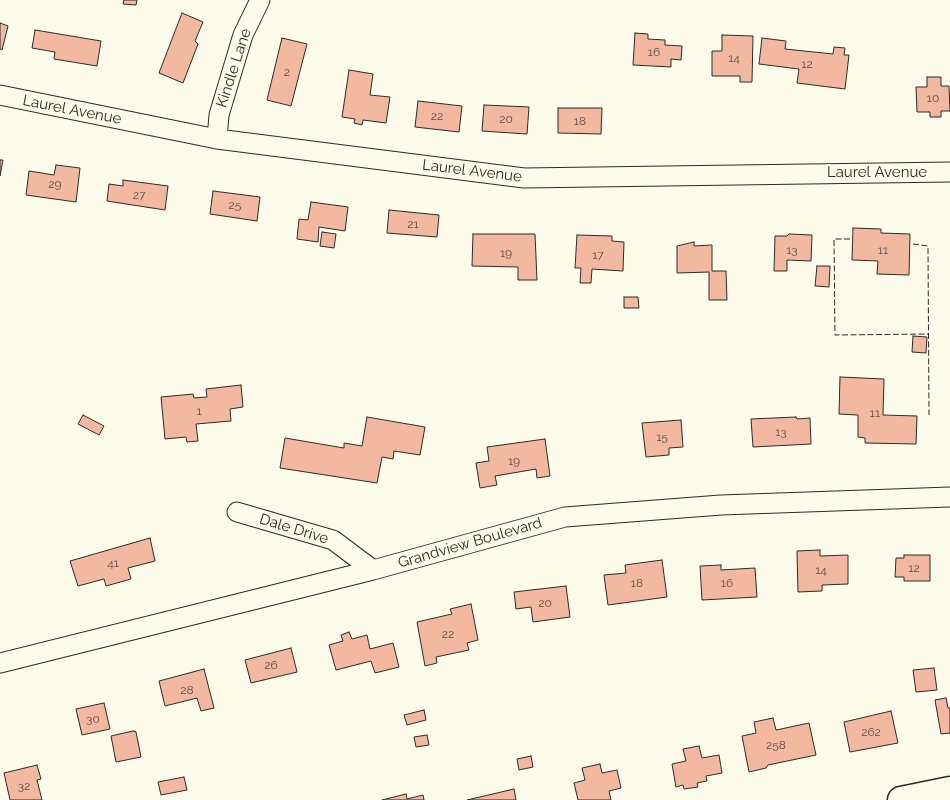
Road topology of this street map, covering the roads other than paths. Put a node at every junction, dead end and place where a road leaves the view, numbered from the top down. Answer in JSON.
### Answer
{"nodes":[{"id":1,"x":260,"y":0,"type":"edge"},
{"id":2,"x":0,"y":95,"type":"edge"},
{"id":3,"x":217,"y":139,"type":"junction"},
{"id":4,"x":950,"y":172,"type":"edge"},
{"id":5,"x":950,"y":497,"type":"edge"},
{"id":6,"x":237,"y":512,"type":"dead end"},
{"id":7,"x":373,"y":570,"type":"junction"},
{"id":8,"x":0,"y":663,"type":"edge"},
{"id":9,"x":950,"y":790,"type":"edge"},
{"id":10,"x":901,"y":800,"type":"edge"}],
"edges":[{"from":1,"to":3,"type":"street","name":"Kindle Lane"},
{"from":2,"to":3,"type":"street","name":"Laurel Avenue"},
{"from":3,"to":4,"type":"street","name":"Laurel Avenue"},
{"from":5,"to":7,"type":"street","name":"Grandview Boulevard"},
{"from":6,"to":7,"type":"street","name":"Dale Drive"},
{"from":7,"to":8,"type":"street","name":"Grandview Boulevard"},
{"from":9,"to":10,"type":"main road"}]}
